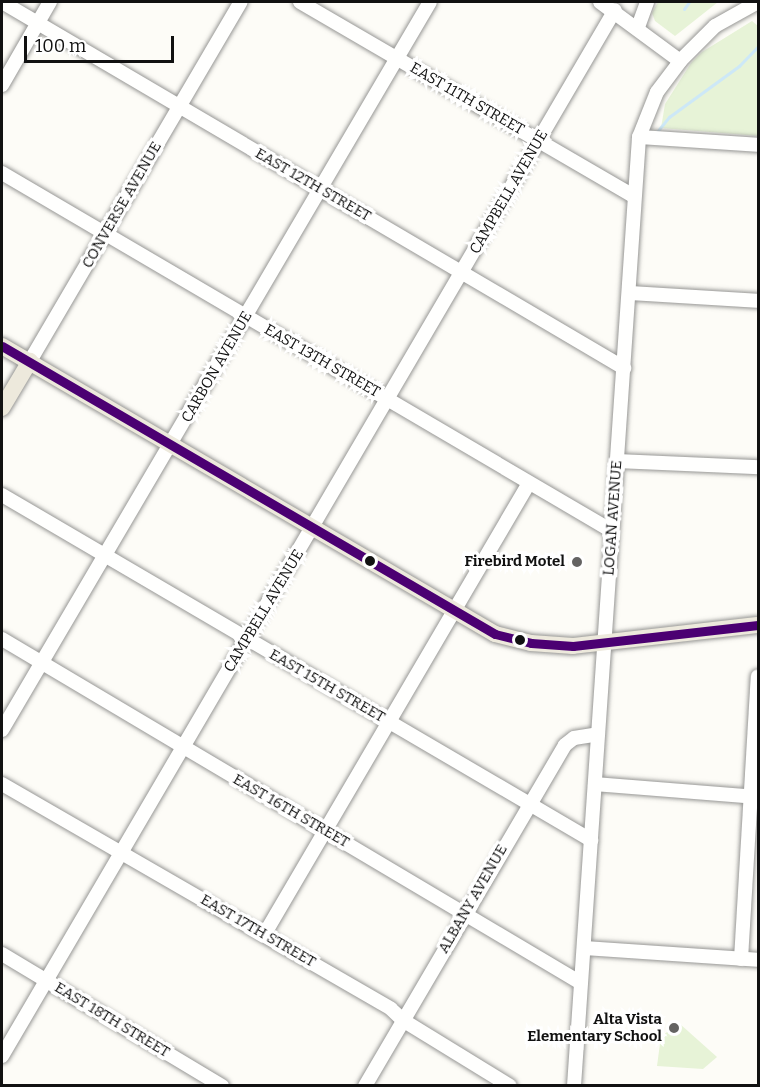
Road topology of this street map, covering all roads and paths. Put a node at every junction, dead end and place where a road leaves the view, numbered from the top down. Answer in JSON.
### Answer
{"nodes":[{"id":1,"x":2,"y":2,"type":"edge"},
{"id":2,"x":50,"y":2,"type":"edge"},
{"id":3,"x":241,"y":2,"type":"edge"},
{"id":4,"x":300,"y":2,"type":"edge"},
{"id":5,"x":430,"y":2,"type":"edge"},
{"id":6,"x":600,"y":2,"type":"edge"},
{"id":7,"x":647,"y":2,"type":"edge"},
{"id":8,"x":759,"y":2,"type":"edge"},
{"id":9,"x":615,"y":10,"type":"junction"},
{"id":10,"x":38,"y":23,"type":"junction"},
{"id":11,"x":638,"y":27,"type":"junction"},
{"id":12,"x":397,"y":58,"type":"junction"},
{"id":13,"x":680,"y":61,"type":"junction"},
{"id":14,"x":2,"y":85,"type":"edge"},
{"id":15,"x":180,"y":107,"type":"junction"},
{"id":16,"x":639,"y":137,"type":"junction"},
{"id":17,"x":539,"y":141,"type":"junction"},
{"id":18,"x":759,"y":145,"type":"edge"},
{"id":19,"x":2,"y":173,"type":"edge"},
{"id":20,"x":320,"y":190,"type":"junction"},
{"id":21,"x":633,"y":196,"type":"junction"},
{"id":22,"x":106,"y":234,"type":"junction"},
{"id":23,"x":462,"y":273,"type":"junction"},
{"id":24,"x":629,"y":293,"type":"junction"},
{"id":25,"x":759,"y":301,"type":"edge"},
{"id":26,"x":246,"y":317,"type":"junction"},
{"id":27,"x":2,"y":346,"type":"edge"},
{"id":28,"x":30,"y":361,"type":"junction"},
{"id":29,"x":624,"y":368,"type":"junction"},
{"id":30,"x":388,"y":400,"type":"junction"},
{"id":31,"x":2,"y":408,"type":"edge"},
{"id":32,"x":172,"y":445,"type":"junction"},
{"id":33,"x":618,"y":461,"type":"junction"},
{"id":34,"x":759,"y":468,"type":"edge"},
{"id":35,"x":529,"y":483,"type":"junction"},
{"id":36,"x":2,"y":495,"type":"edge"},
{"id":37,"x":313,"y":529,"type":"junction"},
{"id":38,"x":612,"y":531,"type":"junction"},
{"id":39,"x":104,"y":555,"type":"junction"},
{"id":40,"x":453,"y":612,"type":"junction"},
{"id":41,"x":759,"y":625,"type":"edge"},
{"id":42,"x":2,"y":639,"type":"edge"},
{"id":43,"x":247,"y":640,"type":"junction"},
{"id":44,"x":603,"y":645,"type":"junction"},
{"id":45,"x":41,"y":663,"type":"junction"},
{"id":46,"x":759,"y":677,"type":"edge"},
{"id":47,"x":388,"y":722,"type":"junction"},
{"id":48,"x":2,"y":730,"type":"edge"},
{"id":49,"x":598,"y":734,"type":"junction"},
{"id":50,"x":183,"y":748,"type":"junction"},
{"id":51,"x":2,"y":783,"type":"edge"},
{"id":52,"x":595,"y":784,"type":"junction"},
{"id":53,"x":754,"y":797,"type":"edge"},
{"id":54,"x":531,"y":803,"type":"junction"},
{"id":55,"x":325,"y":830,"type":"junction"},
{"id":56,"x":591,"y":840,"type":"junction"},
{"id":57,"x":122,"y":852,"type":"junction"},
{"id":58,"x":464,"y":914,"type":"junction"},
{"id":59,"x":264,"y":935,"type":"junction"},
{"id":60,"x":584,"y":948,"type":"junction"},
{"id":61,"x":2,"y":954,"type":"edge"},
{"id":62,"x":741,"y":959,"type":"junction"},
{"id":63,"x":759,"y":960,"type":"edge"},
{"id":64,"x":46,"y":981,"type":"junction"},
{"id":65,"x":581,"y":983,"type":"junction"},
{"id":66,"x":404,"y":1022,"type":"junction"},
{"id":67,"x":2,"y":1056,"type":"edge"},
{"id":68,"x":222,"y":1086,"type":"edge"},
{"id":69,"x":365,"y":1086,"type":"edge"},
{"id":70,"x":510,"y":1086,"type":"edge"},
{"id":71,"x":574,"y":1086,"type":"edge"}],
"edges":[{"from":1,"to":10,"type":"street","name":"EAST 12TH STREET"},
{"from":2,"to":10,"type":"street"},
{"from":3,"to":15,"type":"street","name":"CONVERSE AVENUE"},
{"from":4,"to":12,"type":"street","name":"EAST 11TH STREET"},
{"from":5,"to":12,"type":"street","name":"CARBON AVENUE"},
{"from":6,"to":9,"type":"street"},
{"from":7,"to":11,"type":"street"},
{"from":8,"to":13,"type":"street","name":"LOGAN AVENUE"},
{"from":9,"to":11,"type":"street"},
{"from":9,"to":17,"type":"street","name":"CAMPBELL AVENUE"},
{"from":10,"to":14,"type":"street"},
{"from":10,"to":15,"type":"street","name":"EAST 12TH STREET"},
{"from":11,"to":13,"type":"street"},
{"from":12,"to":17,"type":"street","name":"EAST 11TH STREET"},
{"from":12,"to":20,"type":"street","name":"CARBON AVENUE"},
{"from":13,"to":16,"type":"street","name":"LOGAN AVENUE"},
{"from":15,"to":20,"type":"street","name":"EAST 12TH STREET"},
{"from":15,"to":22,"type":"street","name":"CONVERSE AVENUE"},
{"from":16,"to":18,"type":"street"},
{"from":16,"to":21,"type":"street","name":"LOGAN AVENUE"},
{"from":17,"to":21,"type":"street","name":"EAST 11TH STREET"},
{"from":17,"to":23,"type":"street","name":"CAMPBELL AVENUE"},
{"from":19,"to":22,"type":"street","name":"EAST 13TH STREET"},
{"from":20,"to":23,"type":"street","name":"EAST 12TH STREET"},
{"from":20,"to":26,"type":"street","name":"CARBON AVENUE"},
{"from":21,"to":24,"type":"street","name":"LOGAN AVENUE"},
{"from":22,"to":26,"type":"street","name":"EAST 13TH STREET"},
{"from":22,"to":28,"type":"street","name":"CONVERSE AVENUE"},
{"from":23,"to":29,"type":"street","name":"EAST 12TH STREET"},
{"from":23,"to":30,"type":"street","name":"CAMPBELL AVENUE"},
{"from":24,"to":25,"type":"street"},
{"from":24,"to":29,"type":"street","name":"LOGAN AVENUE"},
{"from":26,"to":30,"type":"street","name":"EAST 13TH STREET"},
{"from":26,"to":32,"type":"street","name":"CARBON AVENUE"},
{"from":27,"to":28,"type":"main road"},
{"from":28,"to":31,"type":"main road","name":"CONVERSE AVENUE"},
{"from":28,"to":32,"type":"main road"},
{"from":29,"to":33,"type":"street","name":"LOGAN AVENUE"},
{"from":30,"to":35,"type":"street","name":"EAST 13TH STREET"},
{"from":30,"to":37,"type":"street","name":"CAMPBELL AVENUE"},
{"from":32,"to":37,"type":"main road"},
{"from":32,"to":39,"type":"street","name":"CARBON AVENUE"},
{"from":33,"to":34,"type":"street"},
{"from":33,"to":38,"type":"street","name":"LOGAN AVENUE"},
{"from":35,"to":38,"type":"street","name":"EAST 13TH STREET"},
{"from":35,"to":40,"type":"street"},
{"from":36,"to":39,"type":"street","name":"EAST 15TH STREET"},
{"from":37,"to":40,"type":"main road"},
{"from":37,"to":43,"type":"street","name":"CAMPBELL AVENUE"},
{"from":38,"to":44,"type":"street","name":"LOGAN AVENUE"},
{"from":39,"to":43,"type":"street","name":"EAST 15TH STREET"},
{"from":39,"to":45,"type":"street","name":"CARBON AVENUE"},
{"from":40,"to":44,"type":"main road"},
{"from":40,"to":47,"type":"street"},
{"from":41,"to":44,"type":"main road"},
{"from":42,"to":45,"type":"street","name":"EAST 16TH STREET"},
{"from":43,"to":47,"type":"street","name":"EAST 15TH STREET"},
{"from":43,"to":50,"type":"street","name":"CAMPBELL AVENUE"},
{"from":44,"to":49,"type":"street","name":"LOGAN AVENUE"},
{"from":45,"to":48,"type":"street","name":"CARBON AVENUE"},
{"from":45,"to":50,"type":"street","name":"EAST 16TH STREET"},
{"from":46,"to":53,"type":"street"},
{"from":47,"to":54,"type":"street","name":"EAST 15TH STREET"},
{"from":47,"to":55,"type":"street"},
{"from":49,"to":52,"type":"street","name":"LOGAN AVENUE"},
{"from":49,"to":54,"type":"street","name":"ALBANY AVENUE"},
{"from":50,"to":55,"type":"street","name":"EAST 16TH STREET"},
{"from":50,"to":57,"type":"street","name":"CAMPBELL AVENUE"},
{"from":51,"to":57,"type":"street","name":"EAST 17TH STREET"},
{"from":52,"to":53,"type":"street"},
{"from":52,"to":56,"type":"street","name":"LOGAN AVENUE"},
{"from":53,"to":62,"type":"street"},
{"from":54,"to":56,"type":"street","name":"EAST 15TH STREET"},
{"from":54,"to":58,"type":"street","name":"ALBANY AVENUE"},
{"from":55,"to":58,"type":"street","name":"EAST 16TH STREET"},
{"from":55,"to":59,"type":"street"},
{"from":56,"to":60,"type":"street","name":"LOGAN AVENUE"},
{"from":57,"to":59,"type":"street","name":"EAST 17TH STREET"},
{"from":57,"to":64,"type":"street","name":"CAMPBELL AVENUE"},
{"from":58,"to":65,"type":"street","name":"EAST 16TH STREET"},
{"from":58,"to":66,"type":"street","name":"ALBANY AVENUE"},
{"from":59,"to":66,"type":"street","name":"EAST 17TH STREET"},
{"from":60,"to":62,"type":"street"},
{"from":60,"to":65,"type":"street","name":"LOGAN AVENUE"},
{"from":61,"to":64,"type":"street","name":"EAST 18TH STREET"},
{"from":62,"to":63,"type":"street"},
{"from":64,"to":67,"type":"street","name":"CAMPBELL AVENUE"},
{"from":64,"to":68,"type":"street","name":"EAST 18TH STREET"},
{"from":65,"to":71,"type":"street","name":"LOGAN AVENUE"},
{"from":66,"to":69,"type":"street","name":"ALBANY AVENUE"},
{"from":66,"to":70,"type":"street","name":"EAST 17TH STREET"}]}
